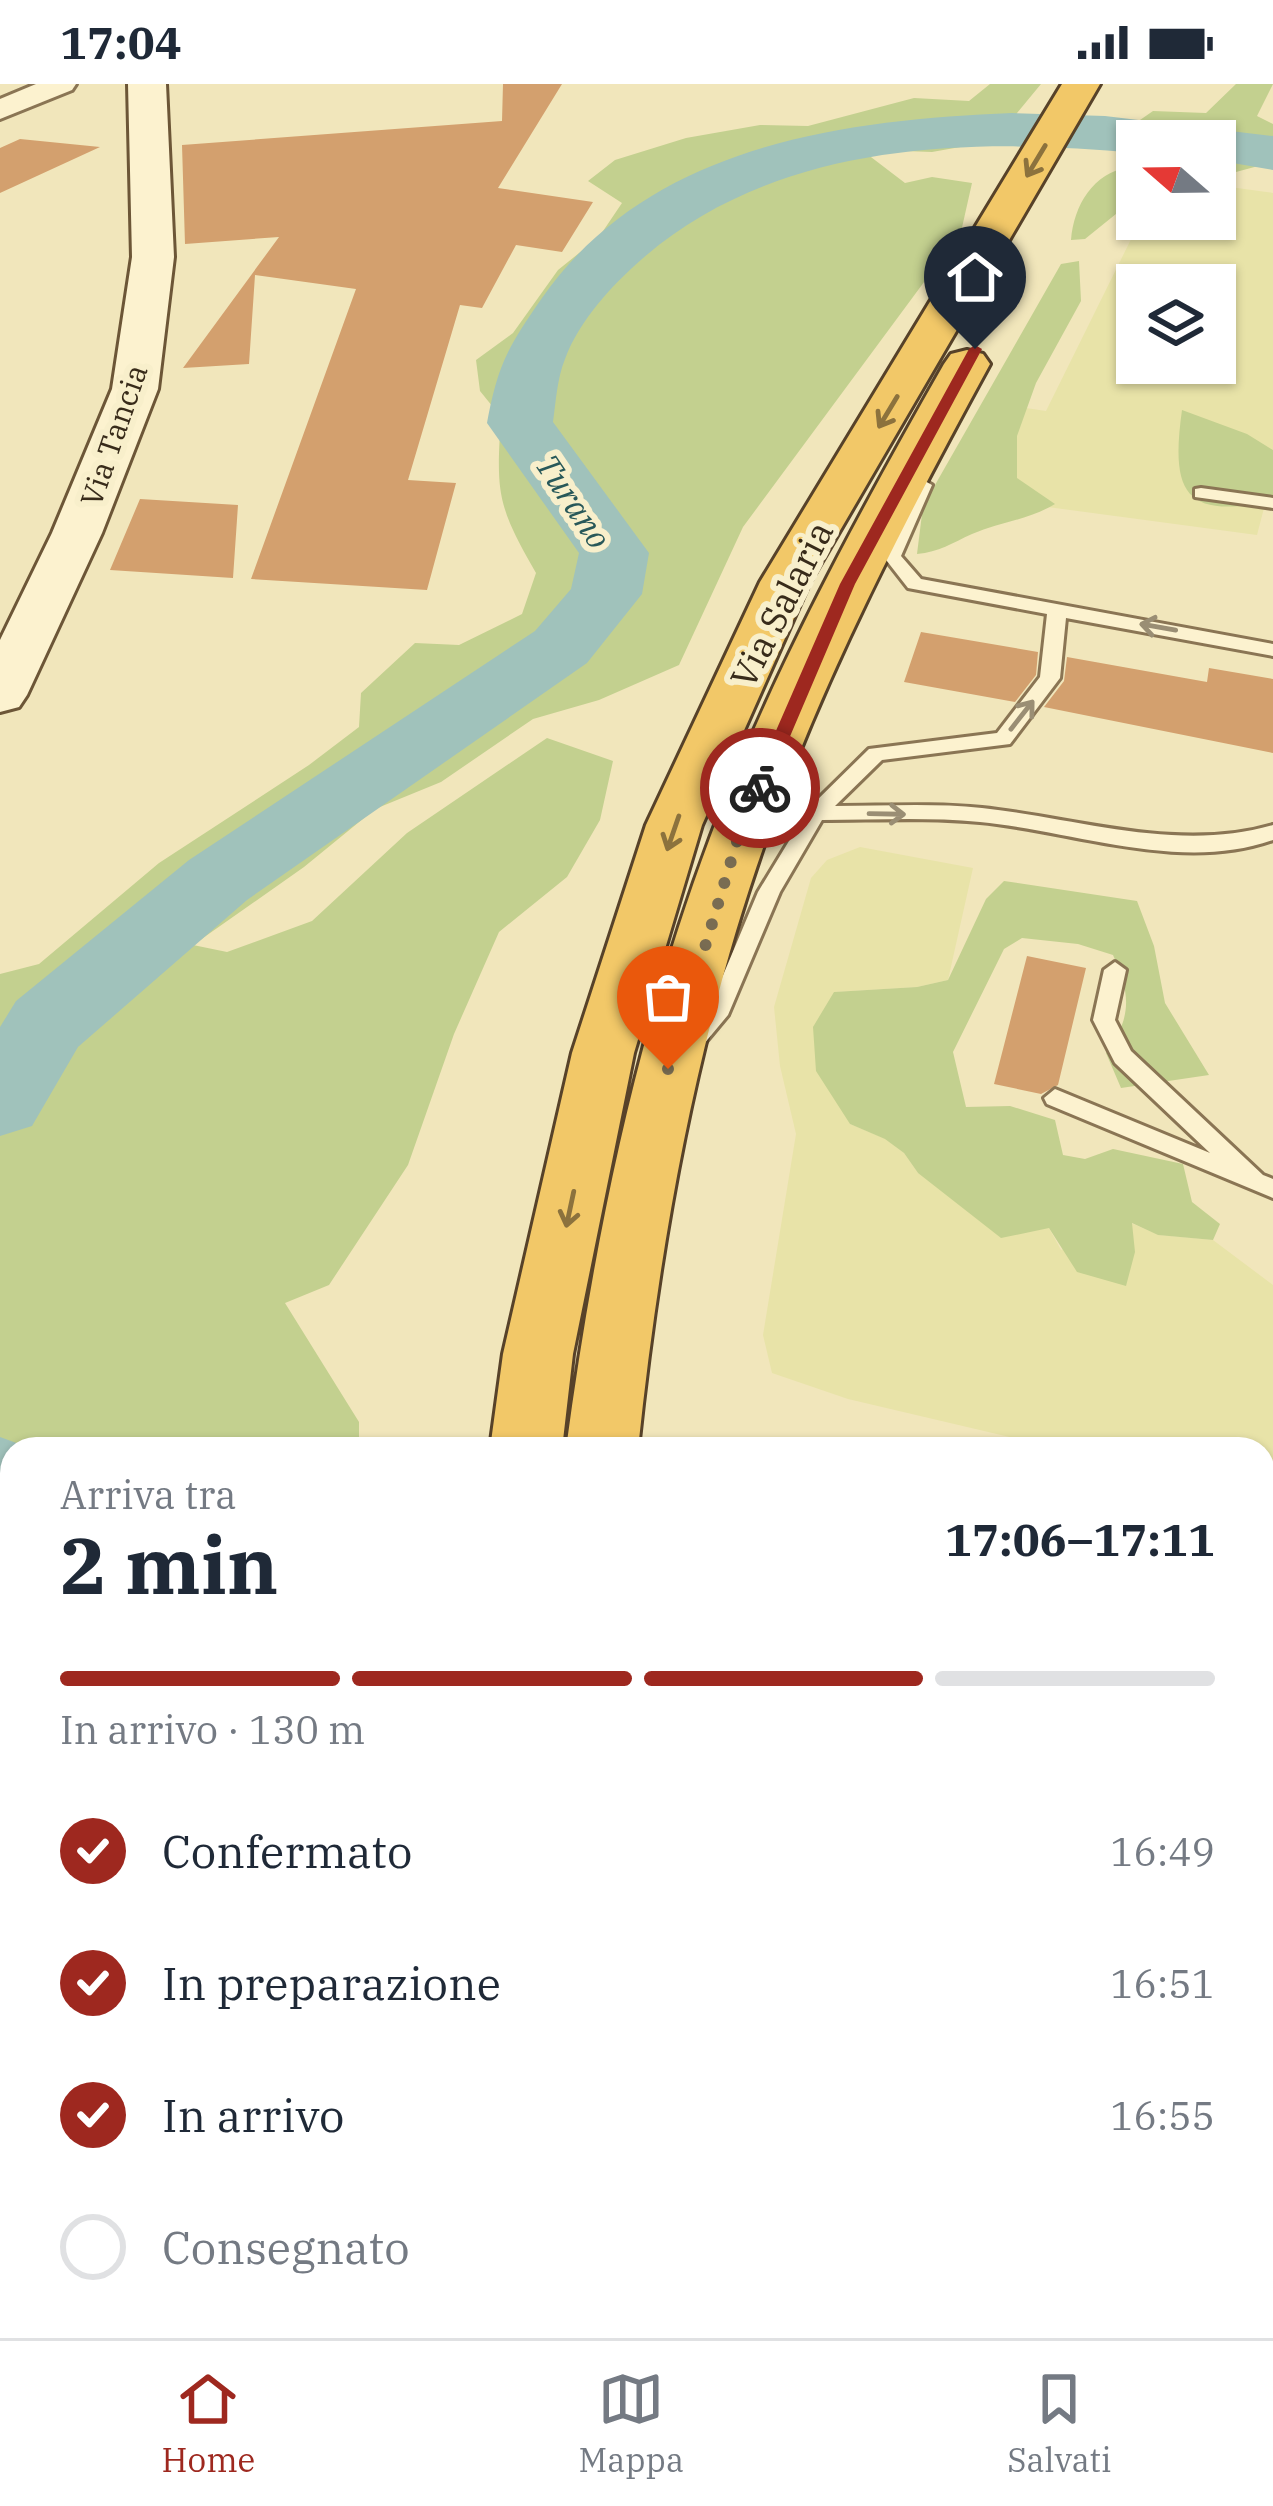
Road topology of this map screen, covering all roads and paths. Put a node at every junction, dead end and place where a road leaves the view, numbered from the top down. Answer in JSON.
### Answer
{"nodes":[{"id":1,"x":61,"y":84,"type":"edge"},
{"id":2,"x":147,"y":84,"type":"edge"},
{"id":3,"x":1081,"y":84,"type":"edge"},
{"id":4,"x":0,"y":110,"type":"edge"},
{"id":5,"x":1012,"y":240,"type":"junction"},
{"id":6,"x":935,"y":421,"type":"junction"},
{"id":7,"x":1201,"y":493,"type":"dead end"},
{"id":8,"x":1273,"y":503,"type":"edge"},
{"id":9,"x":1057,"y":609,"type":"junction"},
{"id":10,"x":1273,"y":650,"type":"edge"},
{"id":11,"x":0,"y":695,"type":"edge"},
{"id":12,"x":816,"y":813,"type":"junction"},
{"id":13,"x":1273,"y":832,"type":"edge"},
{"id":14,"x":1114,"y":970,"type":"dead end"},
{"id":15,"x":668,"y":1069,"type":"junction"},
{"id":16,"x":1055,"y":1098,"type":"dead end"},
{"id":17,"x":1263,"y":1185,"type":"edge"},
{"id":18,"x":528,"y":1437,"type":"edge"},
{"id":19,"x":603,"y":1437,"type":"edge"}],
"edges":[{"from":1,"to":4,"type":"street"},
{"from":2,"to":11,"type":"main road","name":"Via Tancia"},
{"from":3,"to":5,"type":"highway","name":"Via Salaria","one_way":true},
{"from":5,"to":6,"type":"highway","name":"Via Salaria"},
{"from":5,"to":18,"type":"highway","name":"Via Salaria","one_way":true},
{"from":6,"to":9,"type":"lane"},
{"from":6,"to":15,"type":"highway","name":"Via Salaria"},
{"from":7,"to":8,"type":"lane"},
{"from":10,"to":9,"type":"lane","one_way":true},
{"from":12,"to":9,"type":"lane","one_way":true},
{"from":12,"to":13,"type":"lane","one_way":true},
{"from":12,"to":15,"type":"lane"},
{"from":14,"to":17,"type":"lane"},
{"from":15,"to":19,"type":"highway","name":"Via Salaria"},
{"from":16,"to":17,"type":"lane"}]}
